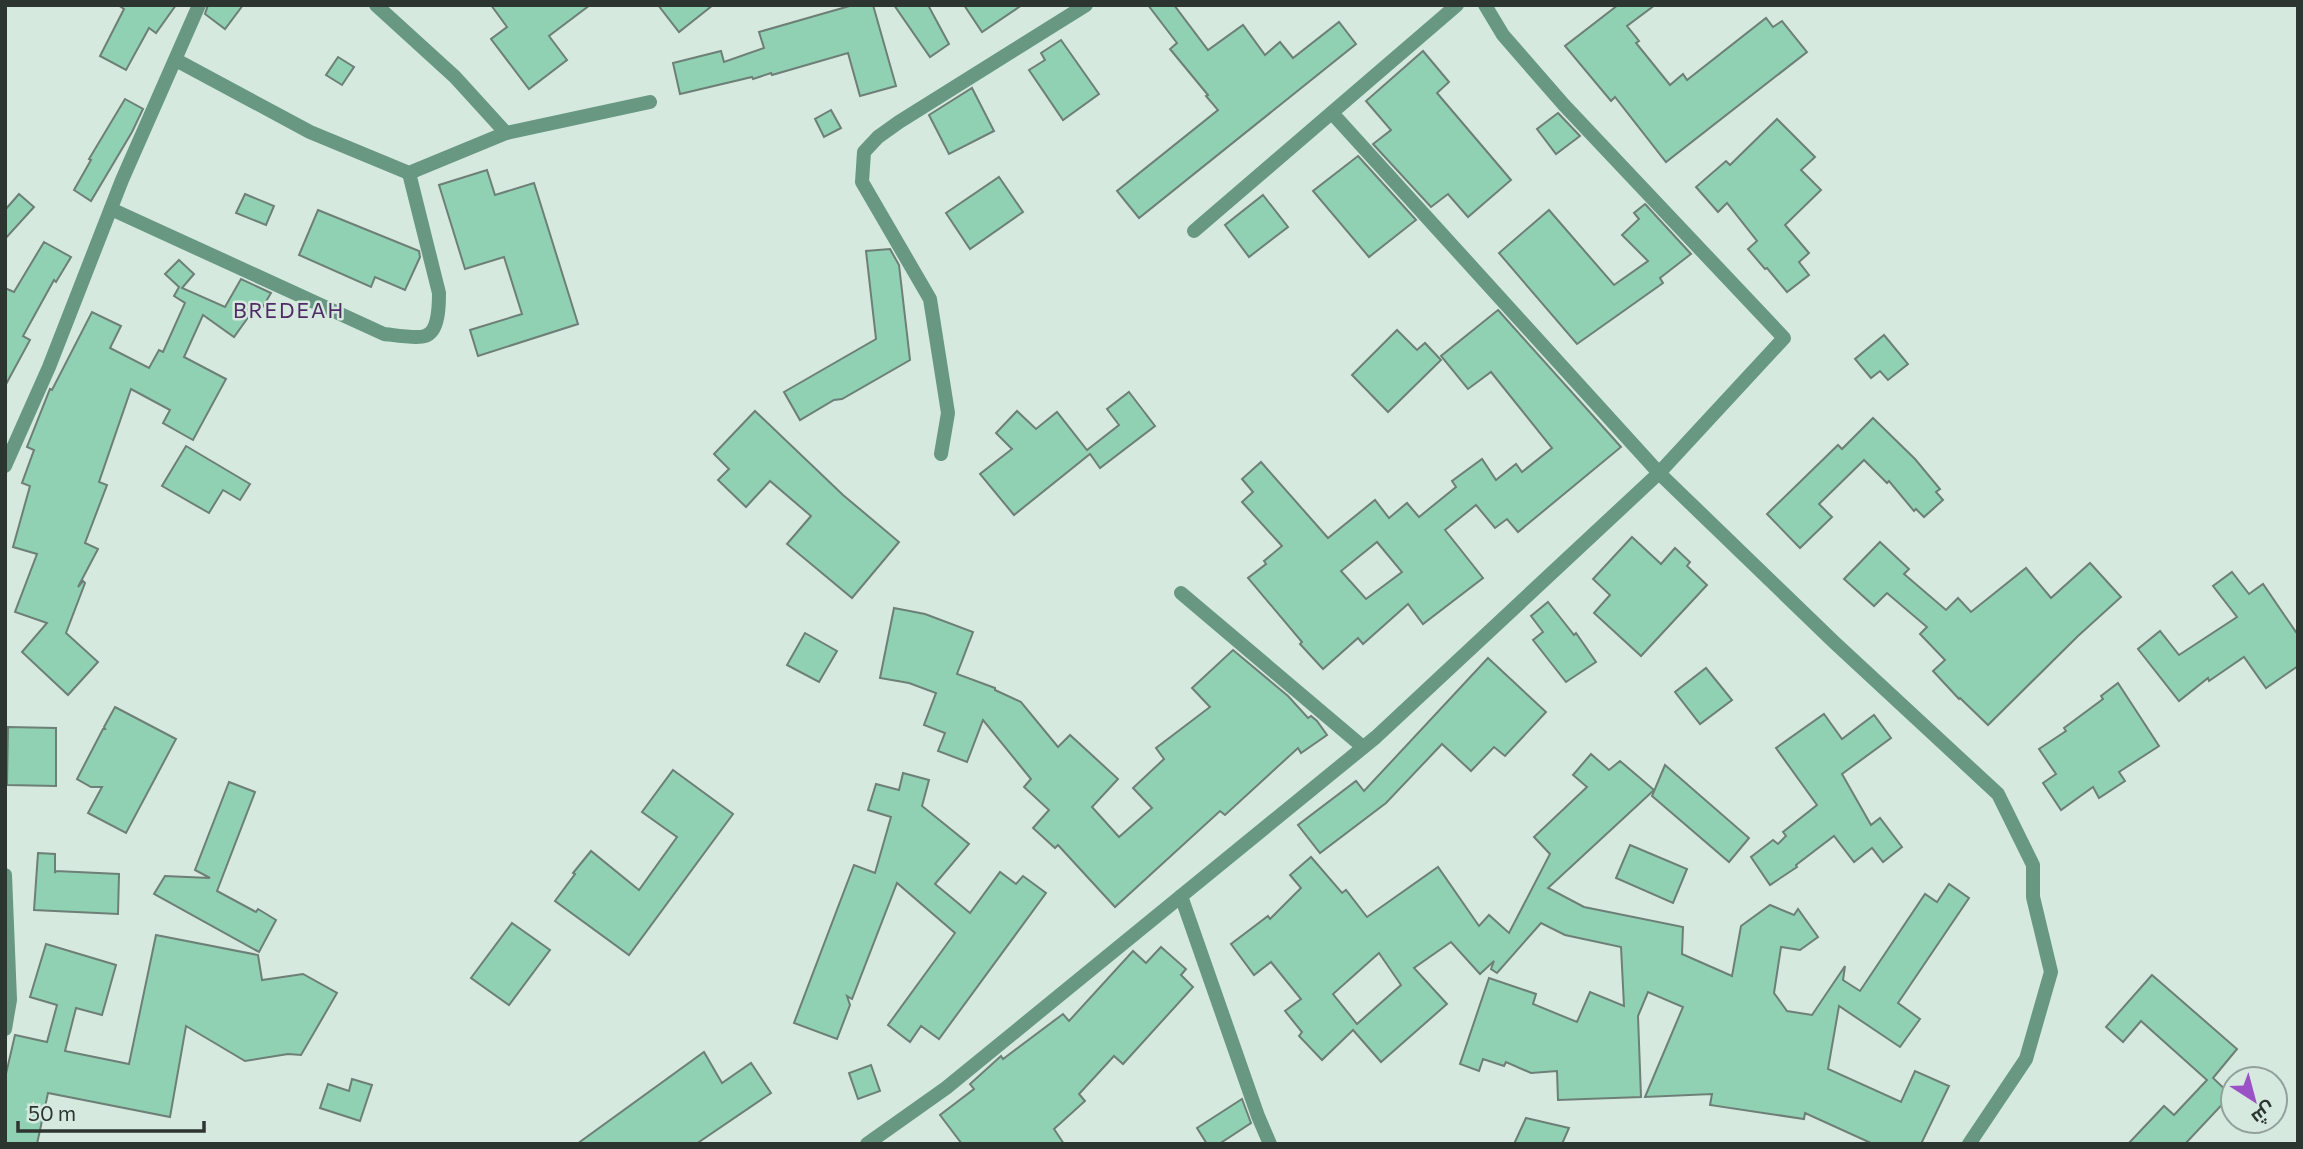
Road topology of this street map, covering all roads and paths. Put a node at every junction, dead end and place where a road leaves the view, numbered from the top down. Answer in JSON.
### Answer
{"nodes":[{"id":1,"x":199,"y":5,"type":"edge"},
{"id":2,"x":376,"y":5,"type":"edge"},
{"id":3,"x":1086,"y":5,"type":"edge"},
{"id":4,"x":1457,"y":5,"type":"edge"},
{"id":5,"x":1485,"y":5,"type":"edge"},
{"id":6,"x":176,"y":60,"type":"junction"},
{"id":7,"x":650,"y":102,"type":"dead end"},
{"id":8,"x":1332,"y":113,"type":"junction"},
{"id":9,"x":506,"y":133,"type":"junction"},
{"id":10,"x":409,"y":173,"type":"junction"},
{"id":11,"x":111,"y":209,"type":"junction"},
{"id":12,"x":1194,"y":231,"type":"dead end"},
{"id":13,"x":941,"y":454,"type":"dead end"},
{"id":14,"x":5,"y":466,"type":"edge"},
{"id":15,"x":1658,"y":473,"type":"junction"},
{"id":16,"x":1181,"y":593,"type":"dead end"},
{"id":17,"x":1363,"y":747,"type":"junction"},
{"id":18,"x":5,"y":875,"type":"edge"},
{"id":19,"x":1181,"y":896,"type":"junction"},
{"id":20,"x":5,"y":1030,"type":"edge"},
{"id":21,"x":867,"y":1144,"type":"edge"},
{"id":22,"x":1270,"y":1144,"type":"edge"},
{"id":23,"x":1969,"y":1144,"type":"edge"}],
"edges":[{"from":1,"to":6,"type":"street"},
{"from":2,"to":9,"type":"street"},
{"from":3,"to":13,"type":"street"},
{"from":4,"to":8,"type":"street"},
{"from":5,"to":15,"type":"street"},
{"from":6,"to":10,"type":"street"},
{"from":6,"to":11,"type":"street"},
{"from":7,"to":9,"type":"street"},
{"from":8,"to":12,"type":"street"},
{"from":8,"to":15,"type":"street"},
{"from":9,"to":10,"type":"street"},
{"from":10,"to":11,"type":"street"},
{"from":11,"to":14,"type":"street"},
{"from":15,"to":17,"type":"street"},
{"from":15,"to":23,"type":"street"},
{"from":16,"to":17,"type":"street"},
{"from":17,"to":19,"type":"street"},
{"from":18,"to":20,"type":"street"},
{"from":19,"to":21,"type":"street"},
{"from":19,"to":22,"type":"street"}]}
